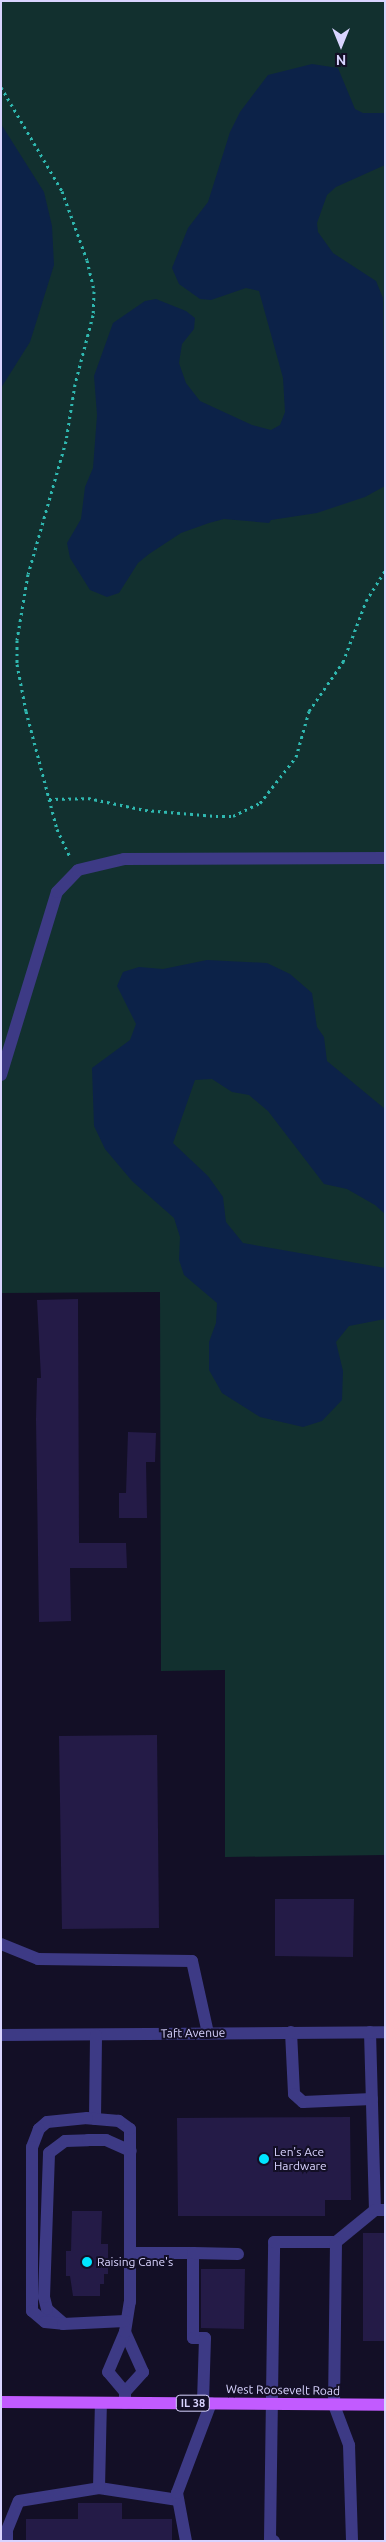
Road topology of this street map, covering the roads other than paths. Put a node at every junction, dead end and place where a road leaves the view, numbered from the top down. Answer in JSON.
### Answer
{"nodes":[{"id":1,"x":385,"y":858,"type":"edge"},
{"id":2,"x":1,"y":1075,"type":"edge"},
{"id":3,"x":1,"y":1944,"type":"edge"},
{"id":4,"x":291,"y":2032,"type":"junction"},
{"id":5,"x":370,"y":2032,"type":"junction"},
{"id":6,"x":385,"y":2032,"type":"edge"},
{"id":7,"x":208,"y":2033,"type":"junction"},
{"id":8,"x":96,"y":2034,"type":"junction"},
{"id":9,"x":1,"y":2035,"type":"edge"},
{"id":10,"x":372,"y":2100,"type":"junction"},
{"id":11,"x":96,"y":2119,"type":"junction"},
{"id":12,"x":131,"y":2151,"type":"junction"},
{"id":13,"x":380,"y":2210,"type":"edge"},
{"id":14,"x":336,"y":2242,"type":"junction"},
{"id":15,"x":131,"y":2253,"type":"junction"},
{"id":16,"x":193,"y":2254,"type":"junction"},
{"id":17,"x":238,"y":2254,"type":"dead end"},
{"id":18,"x":63,"y":2324,"type":"junction"},
{"id":19,"x":125,"y":2327,"type":"junction"},
{"id":20,"x":125,"y":2398,"type":"junction"},
{"id":21,"x":1,"y":2402,"type":"edge"},
{"id":22,"x":101,"y":2403,"type":"junction"},
{"id":23,"x":207,"y":2403,"type":"junction"},
{"id":24,"x":274,"y":2404,"type":"junction"},
{"id":25,"x":334,"y":2405,"type":"junction"},
{"id":26,"x":385,"y":2405,"type":"edge"},
{"id":27,"x":100,"y":2488,"type":"junction"},
{"id":28,"x":178,"y":2500,"type":"junction"},
{"id":29,"x":7,"y":2541,"type":"edge"},
{"id":30,"x":186,"y":2541,"type":"edge"},
{"id":31,"x":274,"y":2541,"type":"edge"},
{"id":32,"x":352,"y":2541,"type":"edge"}],
"edges":[{"from":1,"to":2,"type":"street"},
{"from":3,"to":7,"type":"street"},
{"from":4,"to":5,"type":"street","name":"Taft Avenue"},
{"from":4,"to":7,"type":"street","name":"Taft Avenue"},
{"from":4,"to":10,"type":"street"},
{"from":5,"to":6,"type":"street","name":"Taft Avenue"},
{"from":5,"to":10,"type":"street"},
{"from":7,"to":8,"type":"street","name":"Taft Avenue"},
{"from":8,"to":9,"type":"street","name":"Taft Avenue"},
{"from":8,"to":11,"type":"street"},
{"from":10,"to":13,"type":"street"},
{"from":11,"to":12,"type":"street"},
{"from":11,"to":18,"type":"street"},
{"from":12,"to":15,"type":"street"},
{"from":12,"to":18,"type":"street"},
{"from":13,"to":14,"type":"street"},
{"from":14,"to":24,"type":"street"},
{"from":14,"to":25,"type":"street"},
{"from":15,"to":16,"type":"street"},
{"from":15,"to":19,"type":"street"},
{"from":16,"to":17,"type":"street"},
{"from":16,"to":23,"type":"street"},
{"from":18,"to":19,"type":"street"},
{"from":19,"to":20,"type":"street"},
{"from":19,"to":20,"type":"street"},
{"from":20,"to":22,"type":"main road","name":"West Roosevelt Road","number":"IL 38"},
{"from":20,"to":23,"type":"main road","name":"West Roosevelt Road","number":"IL 38"},
{"from":21,"to":22,"type":"main road","name":"West Roosevelt Road","number":"IL 38"},
{"from":22,"to":27,"type":"street"},
{"from":23,"to":24,"type":"main road","name":"West Roosevelt Road","number":"IL 38"},
{"from":23,"to":28,"type":"street"},
{"from":24,"to":25,"type":"main road","name":"West Roosevelt Road","number":"IL 38"},
{"from":24,"to":31,"type":"street"},
{"from":25,"to":26,"type":"main road","name":"West Roosevelt Road","number":"IL 38"},
{"from":25,"to":32,"type":"street"},
{"from":27,"to":28,"type":"street"},
{"from":27,"to":29,"type":"street"},
{"from":28,"to":30,"type":"street"}]}
